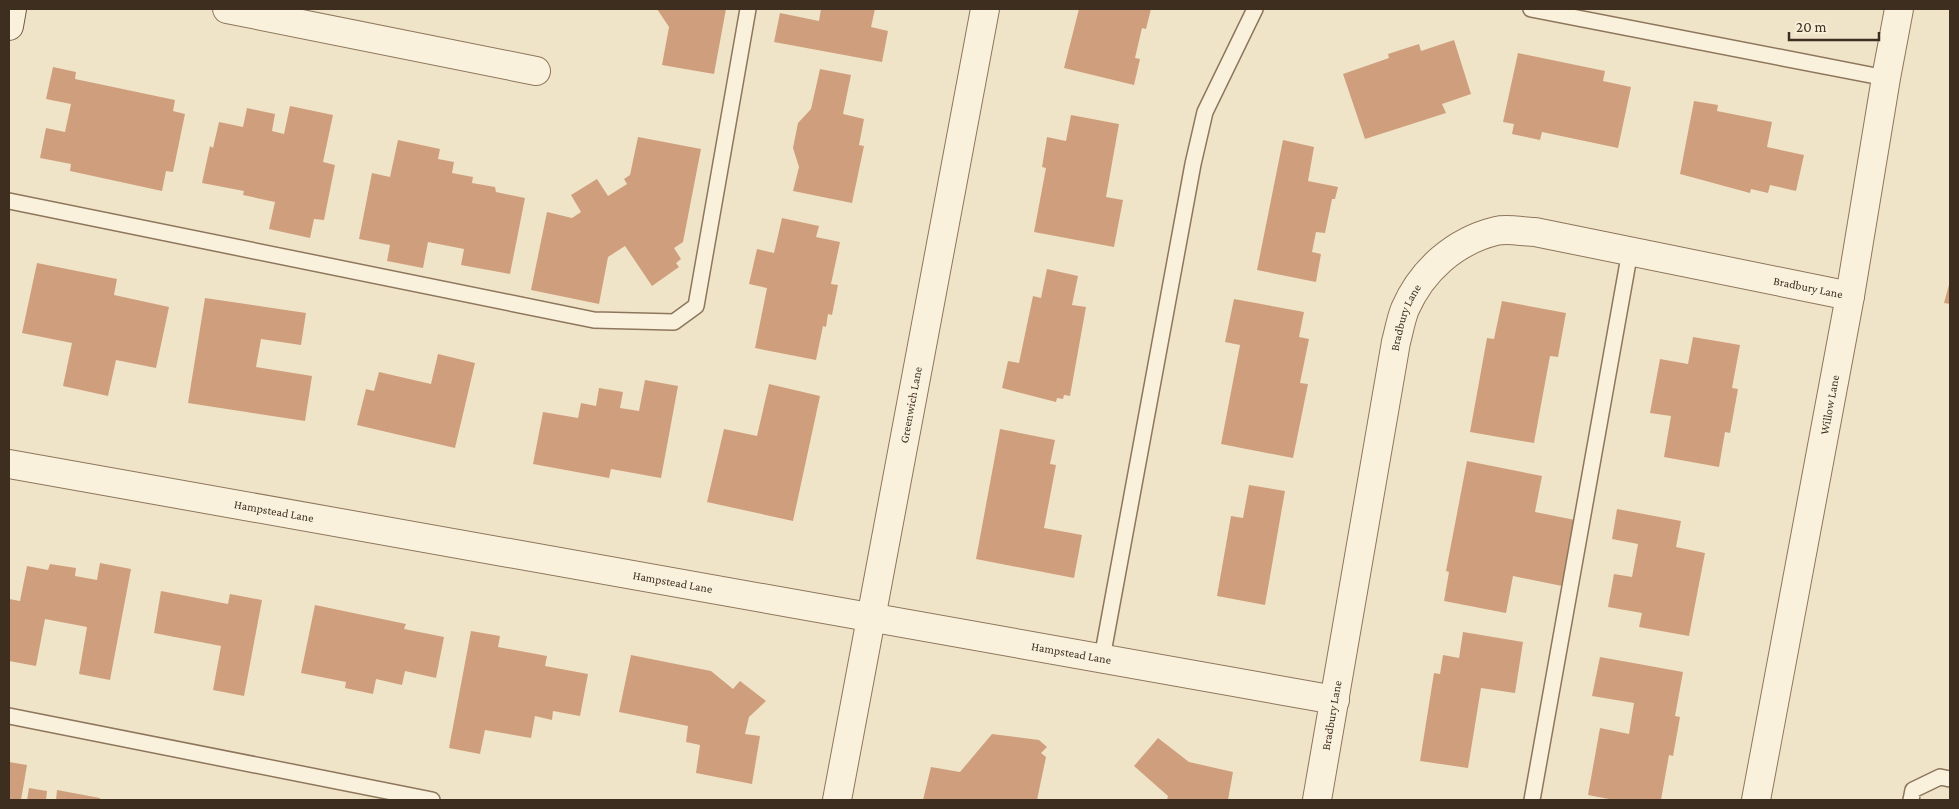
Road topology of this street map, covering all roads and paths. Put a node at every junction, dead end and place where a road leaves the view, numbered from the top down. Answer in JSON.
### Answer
{"nodes":[{"id":1,"x":12,"y":9,"type":"edge"},
{"id":2,"x":227,"y":9,"type":"edge"},
{"id":3,"x":748,"y":9,"type":"edge"},
{"id":4,"x":985,"y":9,"type":"edge"},
{"id":5,"x":1255,"y":9,"type":"edge"},
{"id":6,"x":1531,"y":9,"type":"edge"},
{"id":7,"x":1899,"y":9,"type":"edge"},
{"id":8,"x":9,"y":26,"type":"edge"},
{"id":9,"x":536,"y":71,"type":"dead end"},
{"id":10,"x":1886,"y":78,"type":"junction"},
{"id":11,"x":9,"y":201,"type":"edge"},
{"id":12,"x":1630,"y":251,"type":"junction"},
{"id":13,"x":1850,"y":296,"type":"junction"},
{"id":14,"x":9,"y":464,"type":"edge"},
{"id":15,"x":870,"y":616,"type":"junction"},
{"id":16,"x":1102,"y":658,"type":"junction"},
{"id":17,"x":1335,"y":700,"type":"junction"},
{"id":18,"x":9,"y":716,"type":"edge"},
{"id":19,"x":1950,"y":779,"type":"edge"},
{"id":20,"x":432,"y":800,"type":"edge"},
{"id":21,"x":837,"y":800,"type":"edge"},
{"id":22,"x":1317,"y":800,"type":"edge"},
{"id":23,"x":1532,"y":800,"type":"edge"},
{"id":24,"x":1756,"y":800,"type":"edge"},
{"id":25,"x":1911,"y":800,"type":"edge"}],
"edges":[{"from":1,"to":8,"type":"street"},
{"from":2,"to":9,"type":"street"},
{"from":3,"to":11,"type":"lane"},
{"from":4,"to":15,"type":"street","name":"Greenwich Lane"},
{"from":5,"to":16,"type":"lane"},
{"from":6,"to":10,"type":"lane"},
{"from":7,"to":10,"type":"street","name":"Willow Lane"},
{"from":10,"to":13,"type":"street","name":"Willow Lane"},
{"from":12,"to":13,"type":"street","name":"Bradbury Lane"},
{"from":12,"to":17,"type":"street","name":"Bradbury Lane"},
{"from":12,"to":23,"type":"lane"},
{"from":13,"to":24,"type":"street","name":"Willow Lane"},
{"from":14,"to":15,"type":"street","name":"Hampstead Lane"},
{"from":15,"to":16,"type":"street","name":"Hampstead Lane"},
{"from":15,"to":21,"type":"street","name":"Greenwich Lane"},
{"from":16,"to":17,"type":"street","name":"Hampstead Lane"},
{"from":17,"to":22,"type":"street","name":"Bradbury Lane"},
{"from":18,"to":20,"type":"lane"},
{"from":19,"to":25,"type":"lane"}]}
